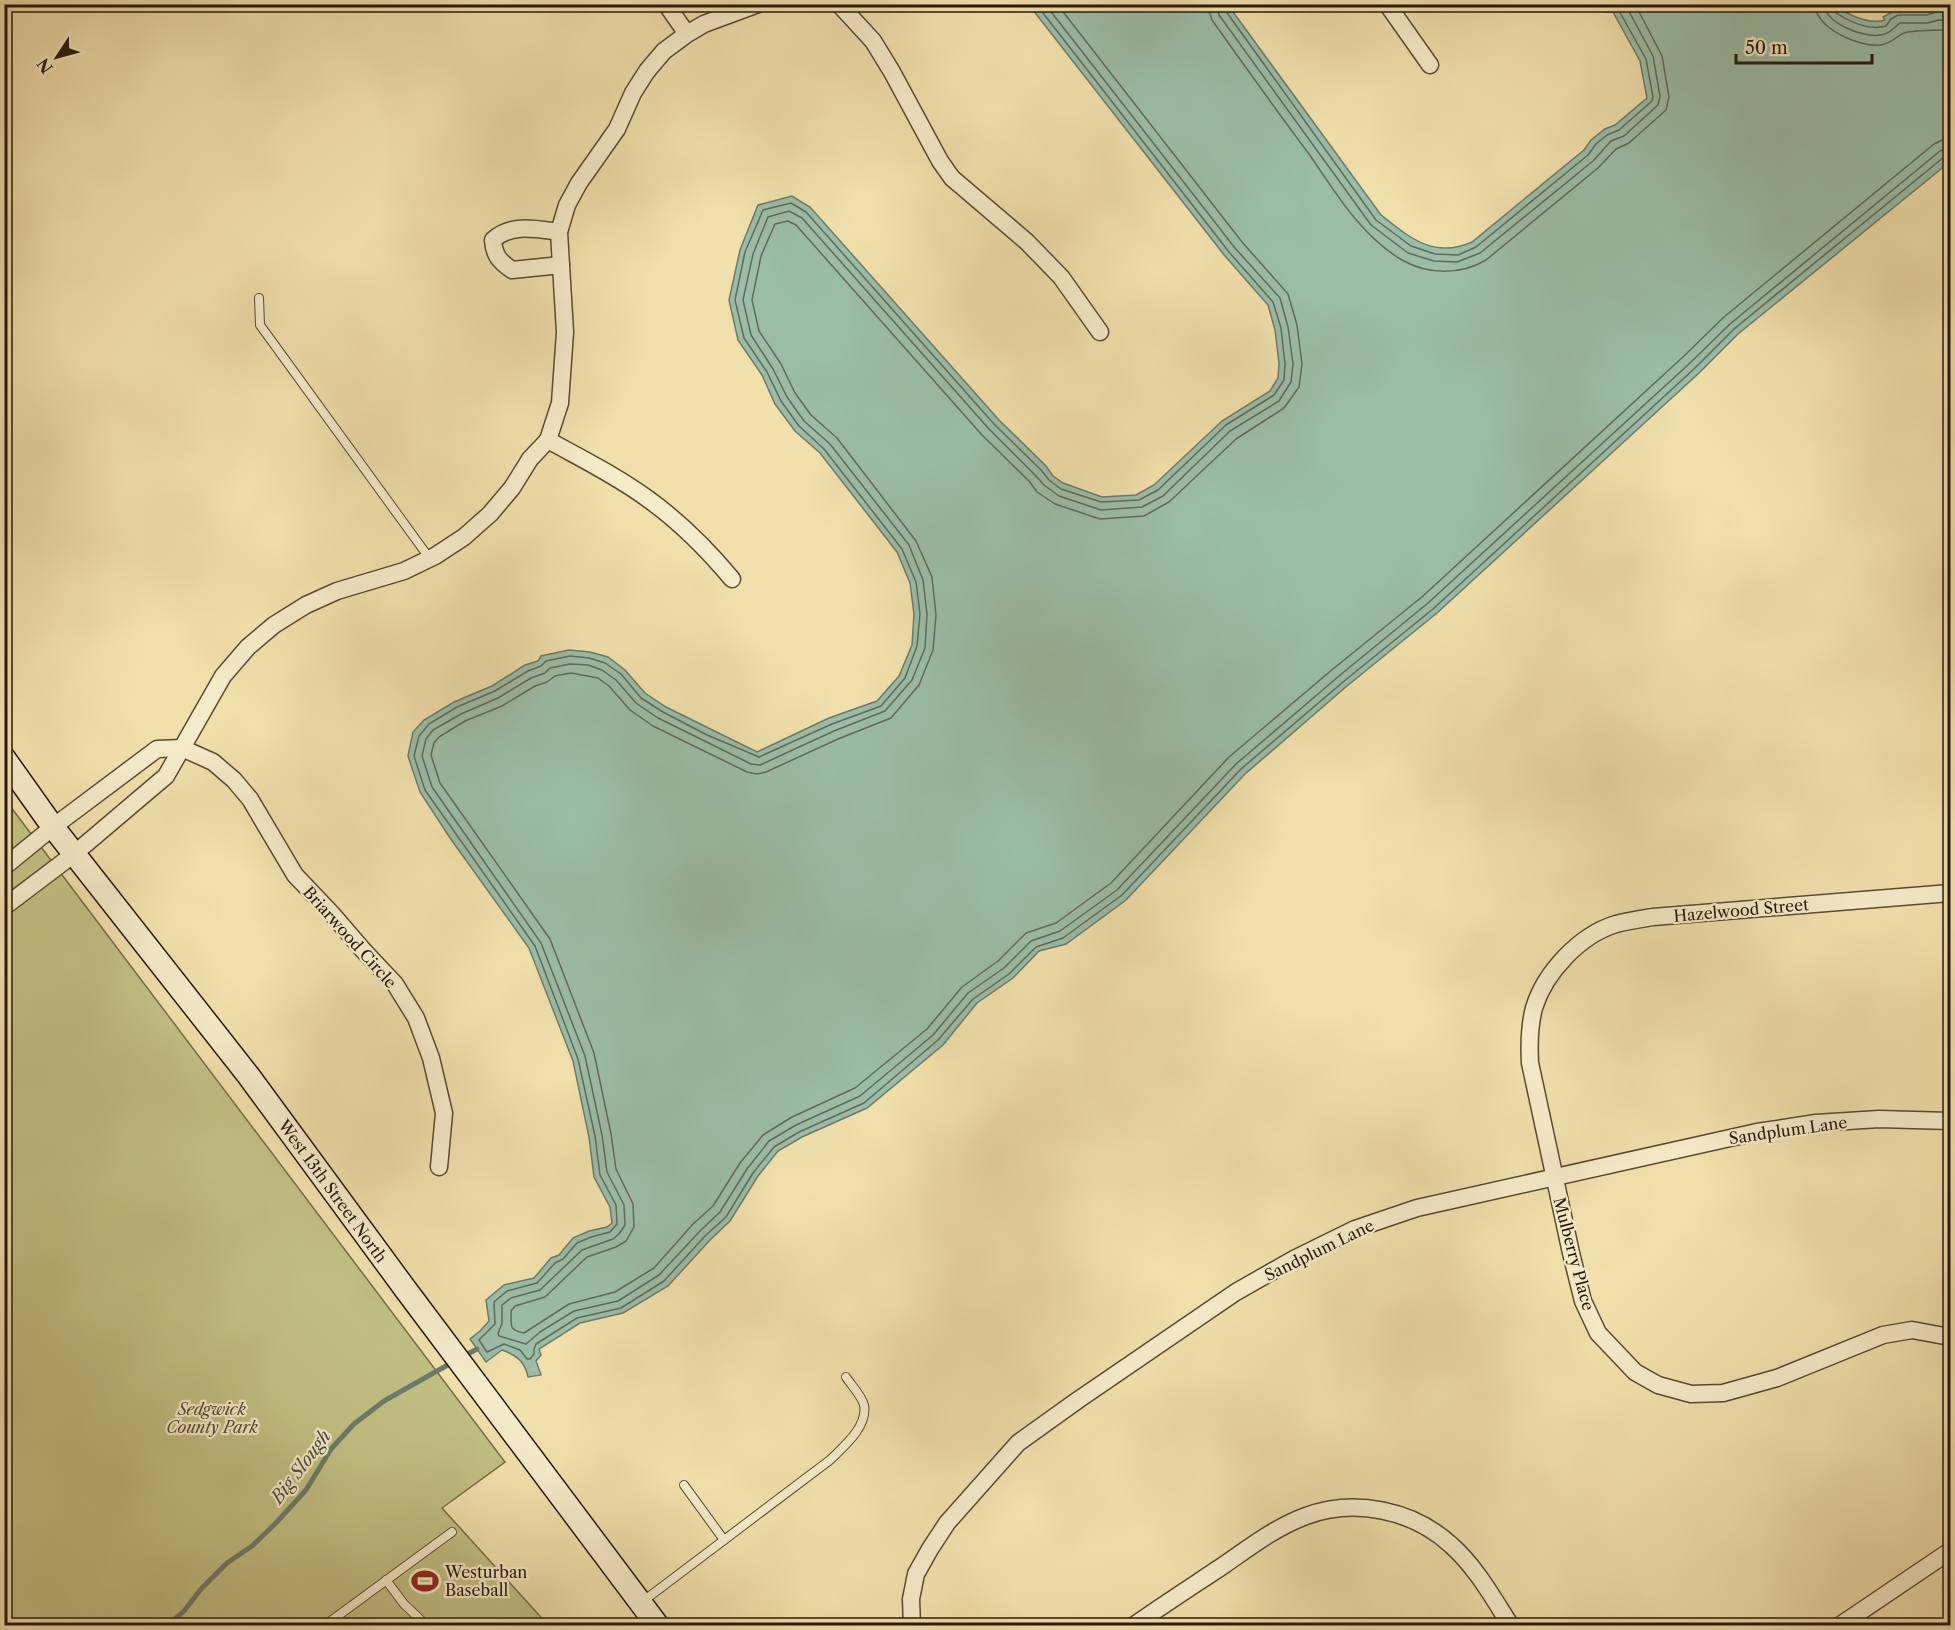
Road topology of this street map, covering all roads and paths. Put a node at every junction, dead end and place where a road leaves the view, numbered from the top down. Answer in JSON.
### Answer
{"nodes":[{"id":1,"x":666,"y":4,"type":"edge"},
{"id":2,"x":758,"y":4,"type":"edge"},
{"id":3,"x":839,"y":4,"type":"edge"},
{"id":4,"x":1387,"y":4,"type":"edge"},
{"id":5,"x":687,"y":34,"type":"junction"},
{"id":6,"x":1430,"y":64,"type":"dead end"},
{"id":7,"x":559,"y":232,"type":"junction"},
{"id":8,"x":561,"y":265,"type":"junction"},
{"id":9,"x":260,"y":298,"type":"dead end"},
{"id":10,"x":1100,"y":332,"type":"dead end"},
{"id":11,"x":548,"y":440,"type":"junction"},
{"id":12,"x":430,"y":559,"type":"junction"},
{"id":13,"x":732,"y":579,"type":"dead end"},
{"id":14,"x":182,"y":748,"type":"junction"},
{"id":15,"x":4,"y":758,"type":"edge"},
{"id":16,"x":53,"y":827,"type":"junction"},
{"id":17,"x":74,"y":854,"type":"junction"},
{"id":18,"x":4,"y":867,"type":"edge"},
{"id":19,"x":1950,"y":893,"type":"edge"},
{"id":20,"x":4,"y":907,"type":"edge"},
{"id":21,"x":1551,"y":975,"type":"joint"},
{"id":22,"x":1950,"y":1121,"type":"edge"},
{"id":23,"x":439,"y":1167,"type":"dead end"},
{"id":24,"x":1555,"y":1178,"type":"junction"},
{"id":25,"x":1950,"y":1338,"type":"edge"},
{"id":26,"x":846,"y":1377,"type":"dead end"},
{"id":27,"x":684,"y":1485,"type":"dead end"},
{"id":28,"x":452,"y":1532,"type":"dead end"},
{"id":29,"x":724,"y":1540,"type":"junction"},
{"id":30,"x":1950,"y":1551,"type":"edge"},
{"id":31,"x":386,"y":1580,"type":"junction"},
{"id":32,"x":641,"y":1603,"type":"junction"},
{"id":33,"x":324,"y":1626,"type":"edge"},
{"id":34,"x":427,"y":1626,"type":"edge"},
{"id":35,"x":658,"y":1626,"type":"edge"},
{"id":36,"x":912,"y":1626,"type":"edge"},
{"id":37,"x":1133,"y":1626,"type":"edge"},
{"id":38,"x":1511,"y":1626,"type":"edge"},
{"id":39,"x":1839,"y":1626,"type":"edge"}],
"edges":[{"from":1,"to":5,"type":"street"},
{"from":2,"to":5,"type":"street"},
{"from":3,"to":10,"type":"street"},
{"from":4,"to":6,"type":"street"},
{"from":5,"to":7,"type":"street"},
{"from":7,"to":8,"type":"street"},
{"from":7,"to":8,"type":"street"},
{"from":8,"to":11,"type":"street"},
{"from":9,"to":12,"type":"lane"},
{"from":11,"to":12,"type":"street"},
{"from":11,"to":13,"type":"street"},
{"from":12,"to":14,"type":"street"},
{"from":14,"to":16,"type":"street"},
{"from":14,"to":17,"type":"street"},
{"from":14,"to":23,"type":"street","name":"Briarwood Circle"},
{"from":15,"to":16,"type":"street","name":"West 13th Street North"},
{"from":16,"to":17,"type":"street","name":"West 13th Street North"},
{"from":16,"to":18,"type":"street"},
{"from":17,"to":20,"type":"street"},
{"from":17,"to":32,"type":"street","name":"West 13th Street North"},
{"from":19,"to":21,"type":"street","name":"Hazelwood Street"},
{"from":21,"to":24,"type":"street","name":"Mulberry Place"},
{"from":22,"to":24,"type":"street","name":"Sandplum Lane"},
{"from":24,"to":25,"type":"street","name":"Mulberry Place"},
{"from":24,"to":36,"type":"street","name":"Sandplum Lane"},
{"from":26,"to":29,"type":"lane"},
{"from":27,"to":29,"type":"lane"},
{"from":28,"to":31,"type":"lane"},
{"from":29,"to":32,"type":"lane"},
{"from":30,"to":39,"type":"street"},
{"from":31,"to":33,"type":"lane"},
{"from":31,"to":34,"type":"lane"},
{"from":32,"to":35,"type":"street","name":"West 13th Street North"},
{"from":37,"to":38,"type":"street"}]}
